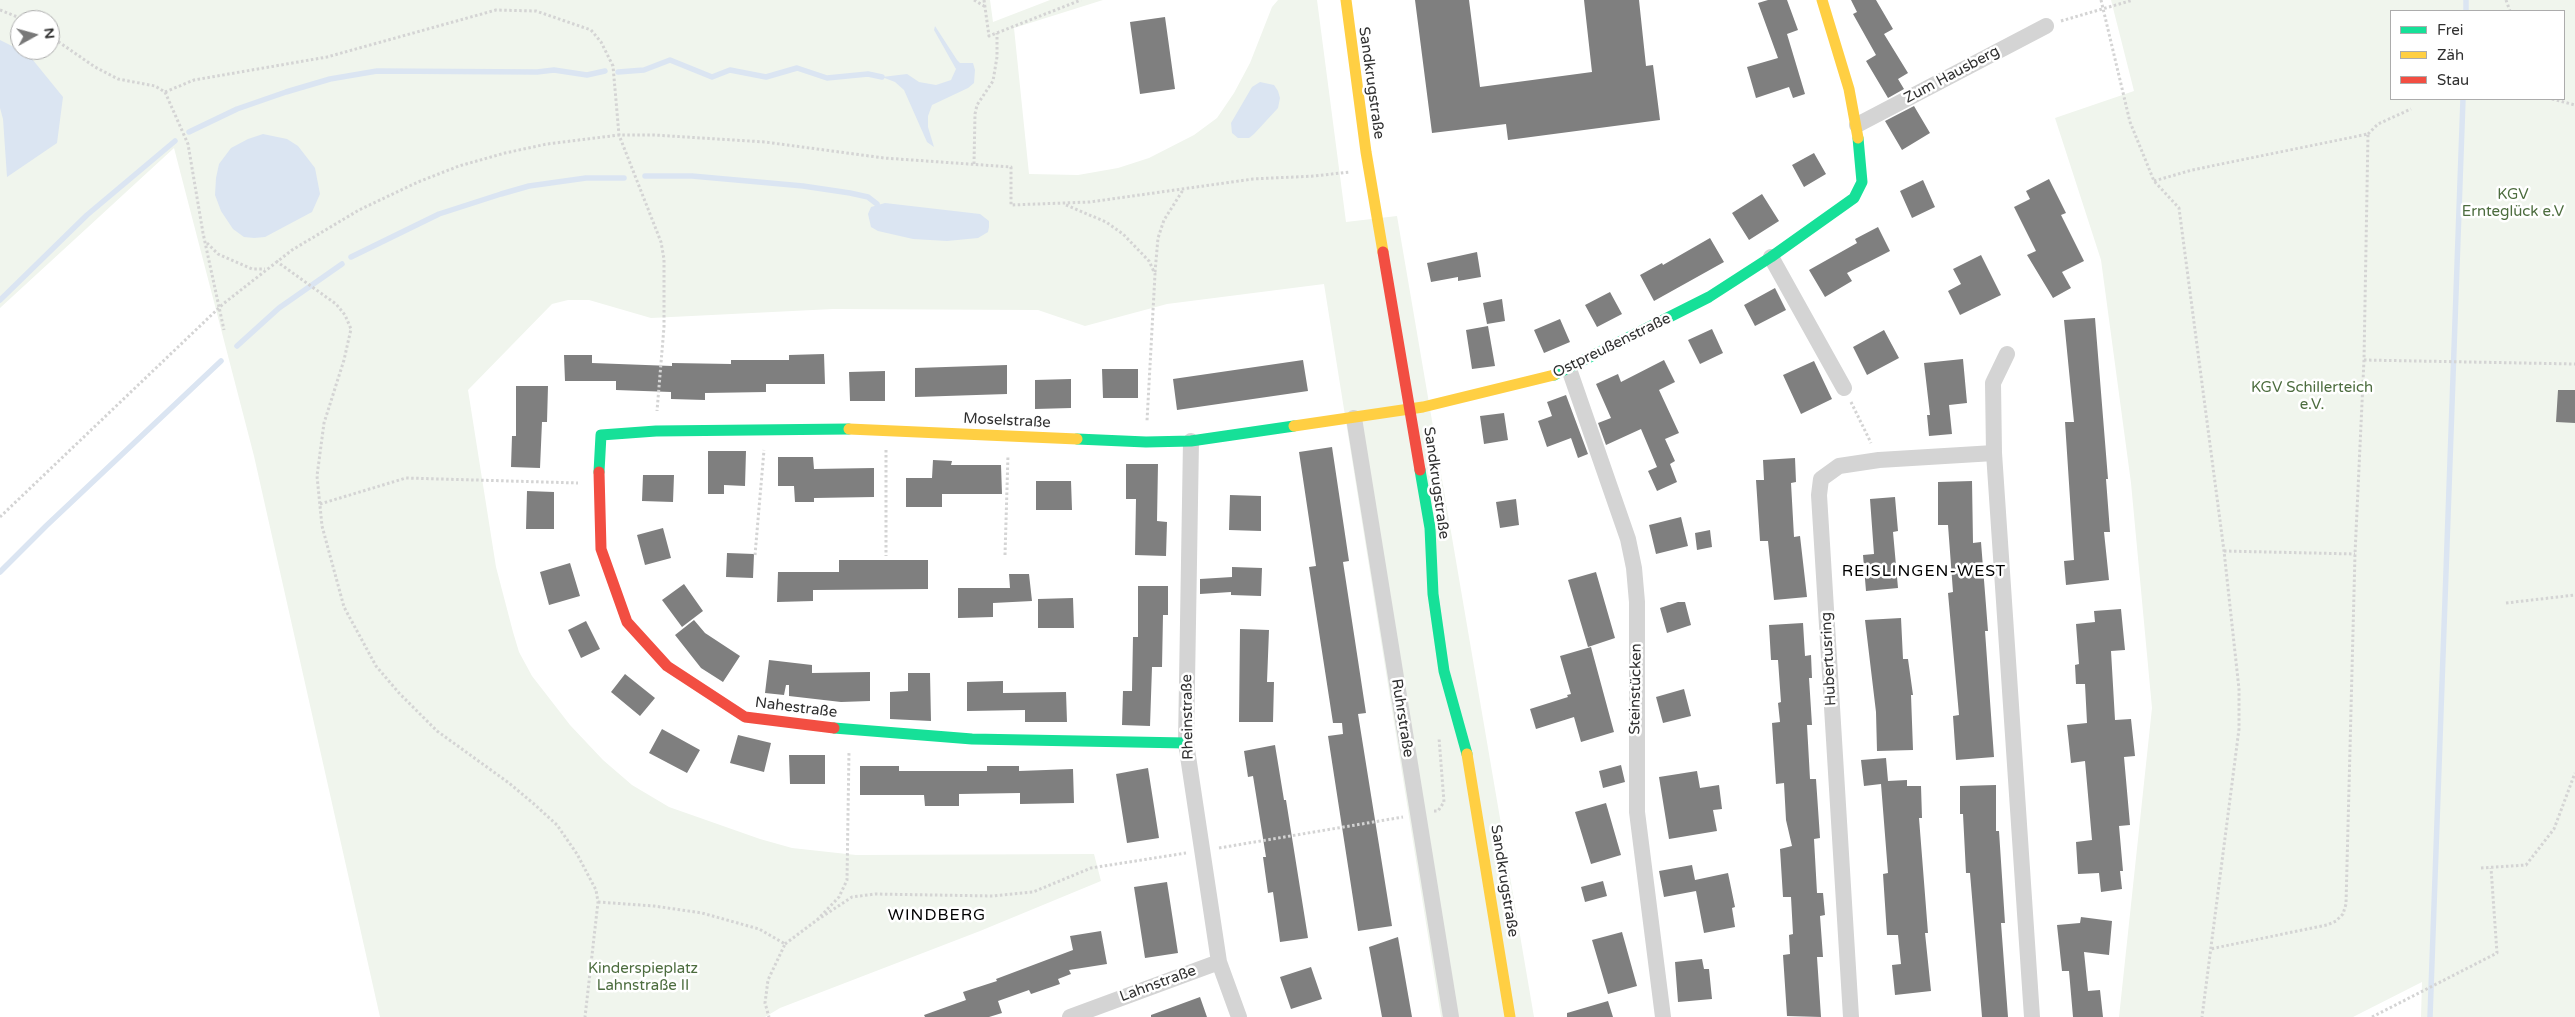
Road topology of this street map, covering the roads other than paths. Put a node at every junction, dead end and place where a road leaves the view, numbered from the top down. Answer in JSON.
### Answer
{"nodes":[{"id":1,"x":1822,"y":0,"type":"edge"},
{"id":2,"x":1346,"y":5,"type":"edge"},
{"id":3,"x":2046,"y":26,"type":"road end"},
{"id":4,"x":1857,"y":125,"type":"junction"},
{"id":5,"x":1771,"y":257,"type":"junction"},
{"id":6,"x":2007,"y":354,"type":"dead end"},
{"id":7,"x":1569,"y":369,"type":"junction"},
{"id":8,"x":1844,"y":388,"type":"road end"},
{"id":9,"x":1410,"y":410,"type":"junction"},
{"id":10,"x":1354,"y":418,"type":"junction"},
{"id":11,"x":601,"y":436,"type":"joint"},
{"id":12,"x":1191,"y":441,"type":"junction"},
{"id":13,"x":1994,"y":453,"type":"junction"},
{"id":14,"x":1186,"y":743,"type":"junction"},
{"id":15,"x":1219,"y":962,"type":"junction"},
{"id":16,"x":1070,"y":1017,"type":"edge"},
{"id":17,"x":1239,"y":1017,"type":"edge"},
{"id":18,"x":1451,"y":1017,"type":"edge"},
{"id":19,"x":1510,"y":1017,"type":"edge"},
{"id":20,"x":1663,"y":1017,"type":"edge"},
{"id":21,"x":1850,"y":1017,"type":"edge"},
{"id":22,"x":2032,"y":1017,"type":"edge"}],
"edges":[{"from":1,"to":4,"type":"street","name":"Ostpreußenstraße"},
{"from":2,"to":9,"type":"street","name":"Sandkrugstraße"},
{"from":3,"to":4,"type":"street","name":"Zum Hausberg"},
{"from":4,"to":5,"type":"street","name":"Ostpreußenstraße"},
{"from":5,"to":7,"type":"street","name":"Ostpreußenstraße"},
{"from":5,"to":8,"type":"street"},
{"from":6,"to":13,"type":"street"},
{"from":7,"to":9,"type":"street","name":"Ostpreußenstraße"},
{"from":7,"to":20,"type":"street","name":"Steinstücken"},
{"from":9,"to":10,"type":"street","name":"Moselstraße"},
{"from":9,"to":19,"type":"street","name":"Sandkrugstraße"},
{"from":10,"to":12,"type":"street","name":"Moselstraße"},
{"from":10,"to":18,"type":"street","name":"Ruhrstraße"},
{"from":11,"to":12,"type":"street","name":"Moselstraße"},
{"from":11,"to":14,"type":"street","name":"Nahestraße"},
{"from":12,"to":14,"type":"street","name":"Rheinstraße"},
{"from":13,"to":21,"type":"street","name":"Hubertusring"},
{"from":13,"to":22,"type":"street"},
{"from":14,"to":15,"type":"street","name":"Rheinstraße"},
{"from":15,"to":16,"type":"street","name":"Lahnstraße"},
{"from":15,"to":17,"type":"street","name":"Rheinstraße"}]}
